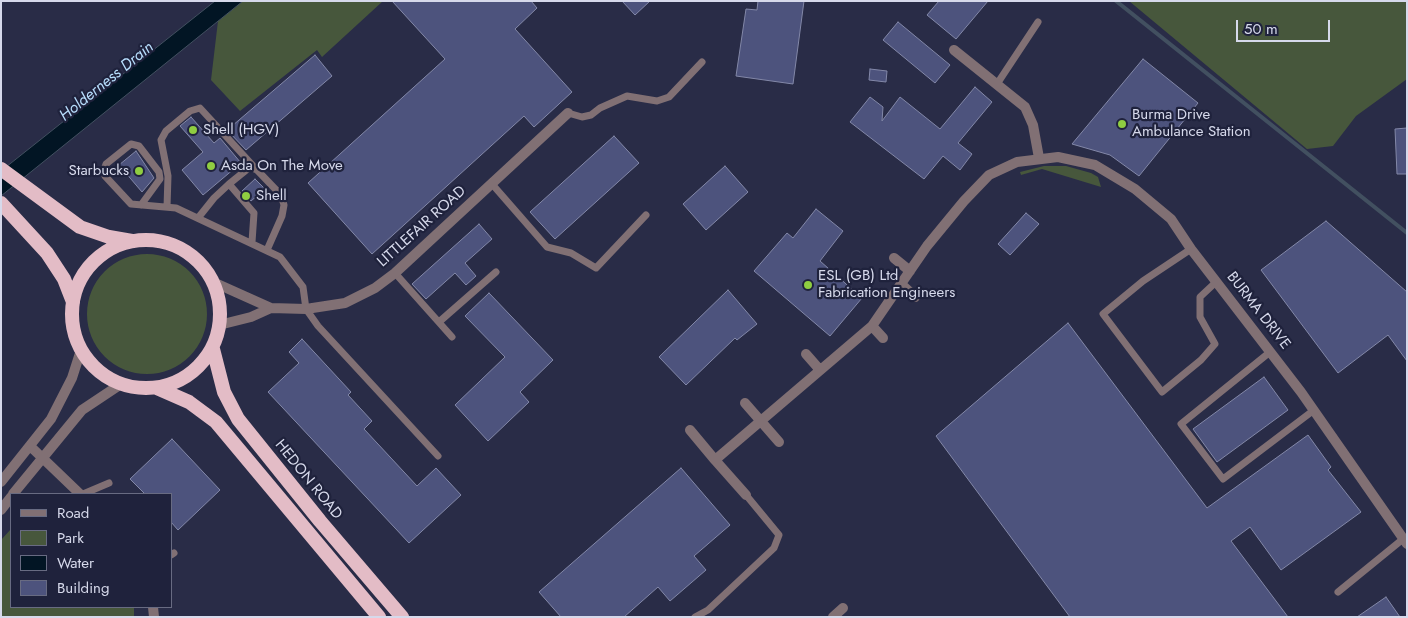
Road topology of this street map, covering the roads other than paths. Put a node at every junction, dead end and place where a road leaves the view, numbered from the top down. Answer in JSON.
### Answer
{"nodes":[{"id":1,"x":1038,"y":22,"type":"dead end"},
{"id":2,"x":954,"y":50,"type":"dead end"},
{"id":3,"x":702,"y":62,"type":"dead end"},
{"id":4,"x":997,"y":84,"type":"junction"},
{"id":5,"x":568,"y":114,"type":"joint"},
{"id":6,"x":1039,"y":158,"type":"junction"},
{"id":7,"x":1,"y":169,"type":"edge"},
{"id":8,"x":257,"y":170,"type":"junction"},
{"id":9,"x":229,"y":184,"type":"junction"},
{"id":10,"x":492,"y":184,"type":"junction"},
{"id":11,"x":141,"y":205,"type":"junction"},
{"id":12,"x":5,"y":206,"type":"edge"},
{"id":13,"x":168,"y":208,"type":"junction"},
{"id":14,"x":646,"y":216,"type":"dead end"},
{"id":15,"x":198,"y":218,"type":"junction"},
{"id":16,"x":133,"y":241,"type":"junction"},
{"id":17,"x":252,"y":242,"type":"junction"},
{"id":18,"x":267,"y":250,"type":"junction"},
{"id":19,"x":1191,"y":250,"type":"junction"},
{"id":20,"x":894,"y":258,"type":"dead end"},
{"id":21,"x":910,"y":271,"type":"junction"},
{"id":22,"x":496,"y":272,"type":"dead end"},
{"id":23,"x":395,"y":274,"type":"junction"},
{"id":24,"x":213,"y":282,"type":"junction"},
{"id":25,"x":1216,"y":282,"type":"junction"},
{"id":26,"x":901,"y":284,"type":"junction"},
{"id":27,"x":915,"y":297,"type":"dead end"},
{"id":28,"x":73,"y":302,"type":"junction"},
{"id":29,"x":271,"y":308,"type":"junction"},
{"id":30,"x":306,"y":309,"type":"junction"},
{"id":31,"x":439,"y":322,"type":"junction"},
{"id":32,"x":219,"y":326,"type":"junction"},
{"id":33,"x":872,"y":326,"type":"junction"},
{"id":34,"x":452,"y":336,"type":"dead end"},
{"id":35,"x":883,"y":338,"type":"dead end"},
{"id":36,"x":82,"y":350,"type":"junction"},
{"id":37,"x":213,"y":350,"type":"junction"},
{"id":38,"x":1270,"y":352,"type":"junction"},
{"id":39,"x":806,"y":354,"type":"dead end"},
{"id":40,"x":820,"y":370,"type":"junction"},
{"id":41,"x":121,"y":384,"type":"junction"},
{"id":42,"x":157,"y":388,"type":"junction"},
{"id":43,"x":745,"y":403,"type":"dead end"},
{"id":44,"x":1314,"y":410,"type":"junction"},
{"id":45,"x":761,"y":421,"type":"junction"},
{"id":46,"x":690,"y":430,"type":"dead end"},
{"id":47,"x":779,"y":442,"type":"dead end"},
{"id":48,"x":30,"y":446,"type":"junction"},
{"id":49,"x":43,"y":456,"type":"junction"},
{"id":50,"x":438,"y":456,"type":"dead end"},
{"id":51,"x":715,"y":460,"type":"junction"},
{"id":52,"x":1,"y":482,"type":"edge"},
{"id":53,"x":109,"y":483,"type":"dead end"},
{"id":54,"x":14,"y":493,"type":"edge"},
{"id":55,"x":81,"y":493,"type":"edge"},
{"id":56,"x":84,"y":493,"type":"edge"},
{"id":57,"x":746,"y":495,"type":"joint"},
{"id":58,"x":10,"y":499,"type":"edge"},
{"id":59,"x":1,"y":510,"type":"edge"},
{"id":60,"x":1405,"y":542,"type":"edge"},
{"id":61,"x":1338,"y":592,"type":"dead end"},
{"id":62,"x":843,"y":608,"type":"dead end"},
{"id":63,"x":380,"y":617,"type":"edge"},
{"id":64,"x":402,"y":617,"type":"edge"},
{"id":65,"x":695,"y":617,"type":"edge"},
{"id":66,"x":833,"y":617,"type":"edge"}],
"edges":[{"from":1,"to":4,"type":"lane"},
{"from":2,"to":4,"type":"street"},
{"from":3,"to":5,"type":"lane"},
{"from":4,"to":6,"type":"street"},
{"from":5,"to":10,"type":"street","name":"LITTLEFAIR ROAD"},
{"from":6,"to":19,"type":"street","name":"BURMA DRIVE"},
{"from":6,"to":21,"type":"street","name":"BURMA DRIVE"},
{"from":7,"to":16,"type":"highway"},
{"from":8,"to":9,"type":"lane"},
{"from":8,"to":13,"type":"lane"},
{"from":8,"to":18,"type":"lane"},
{"from":9,"to":15,"type":"lane"},
{"from":9,"to":17,"type":"lane"},
{"from":10,"to":14,"type":"lane"},
{"from":10,"to":23,"type":"street","name":"LITTLEFAIR ROAD"},
{"from":11,"to":11,"type":"lane"},
{"from":11,"to":13,"type":"lane"},
{"from":12,"to":28,"type":"highway"},
{"from":13,"to":15,"type":"lane"},
{"from":15,"to":17,"type":"lane"},
{"from":16,"to":24,"type":"highway"},
{"from":16,"to":28,"type":"highway"},
{"from":17,"to":18,"type":"lane"},
{"from":18,"to":30,"type":"lane"},
{"from":19,"to":25,"type":"street","name":"BURMA DRIVE"},
{"from":19,"to":25,"type":"lane"},
{"from":20,"to":21,"type":"street"},
{"from":21,"to":26,"type":"street","name":"BURMA DRIVE"},
{"from":22,"to":31,"type":"lane"},
{"from":23,"to":30,"type":"street","name":"LITTLEFAIR ROAD"},
{"from":23,"to":31,"type":"lane"},
{"from":24,"to":29,"type":"street","name":"LITTLEFAIR ROAD"},
{"from":24,"to":32,"type":"highway"},
{"from":25,"to":38,"type":"street","name":"BURMA DRIVE"},
{"from":26,"to":27,"type":"street"},
{"from":26,"to":33,"type":"street","name":"BURMA DRIVE"},
{"from":28,"to":36,"type":"highway"},
{"from":29,"to":30,"type":"street","name":"LITTLEFAIR ROAD"},
{"from":29,"to":32,"type":"street","name":"LITTLEFAIR ROAD"},
{"from":30,"to":50,"type":"lane"},
{"from":31,"to":34,"type":"lane"},
{"from":32,"to":37,"type":"highway"},
{"from":33,"to":35,"type":"street"},
{"from":33,"to":40,"type":"street","name":"BURMA DRIVE"},
{"from":36,"to":41,"type":"highway"},
{"from":36,"to":48,"type":"street"},
{"from":37,"to":42,"type":"highway"},
{"from":37,"to":64,"type":"highway","name":"HEDON ROAD"},
{"from":38,"to":44,"type":"street","name":"BURMA DRIVE"},
{"from":38,"to":44,"type":"lane"},
{"from":39,"to":40,"type":"street"},
{"from":40,"to":45,"type":"street","name":"BURMA DRIVE"},
{"from":41,"to":42,"type":"highway"},
{"from":41,"to":49,"type":"street"},
{"from":42,"to":63,"type":"highway"},
{"from":43,"to":45,"type":"street"},
{"from":44,"to":60,"type":"street","name":"BURMA DRIVE"},
{"from":45,"to":47,"type":"street"},
{"from":45,"to":51,"type":"street","name":"BURMA DRIVE"},
{"from":46,"to":51,"type":"street"},
{"from":48,"to":49,"type":"street"},
{"from":48,"to":52,"type":"street"},
{"from":49,"to":54,"type":"street"},
{"from":49,"to":55,"type":"street"},
{"from":51,"to":57,"type":"street"},
{"from":53,"to":56,"type":"lane"},
{"from":57,"to":65,"type":"lane"},
{"from":58,"to":59,"type":"street"},
{"from":60,"to":61,"type":"lane"},
{"from":62,"to":66,"type":"street"}]}
